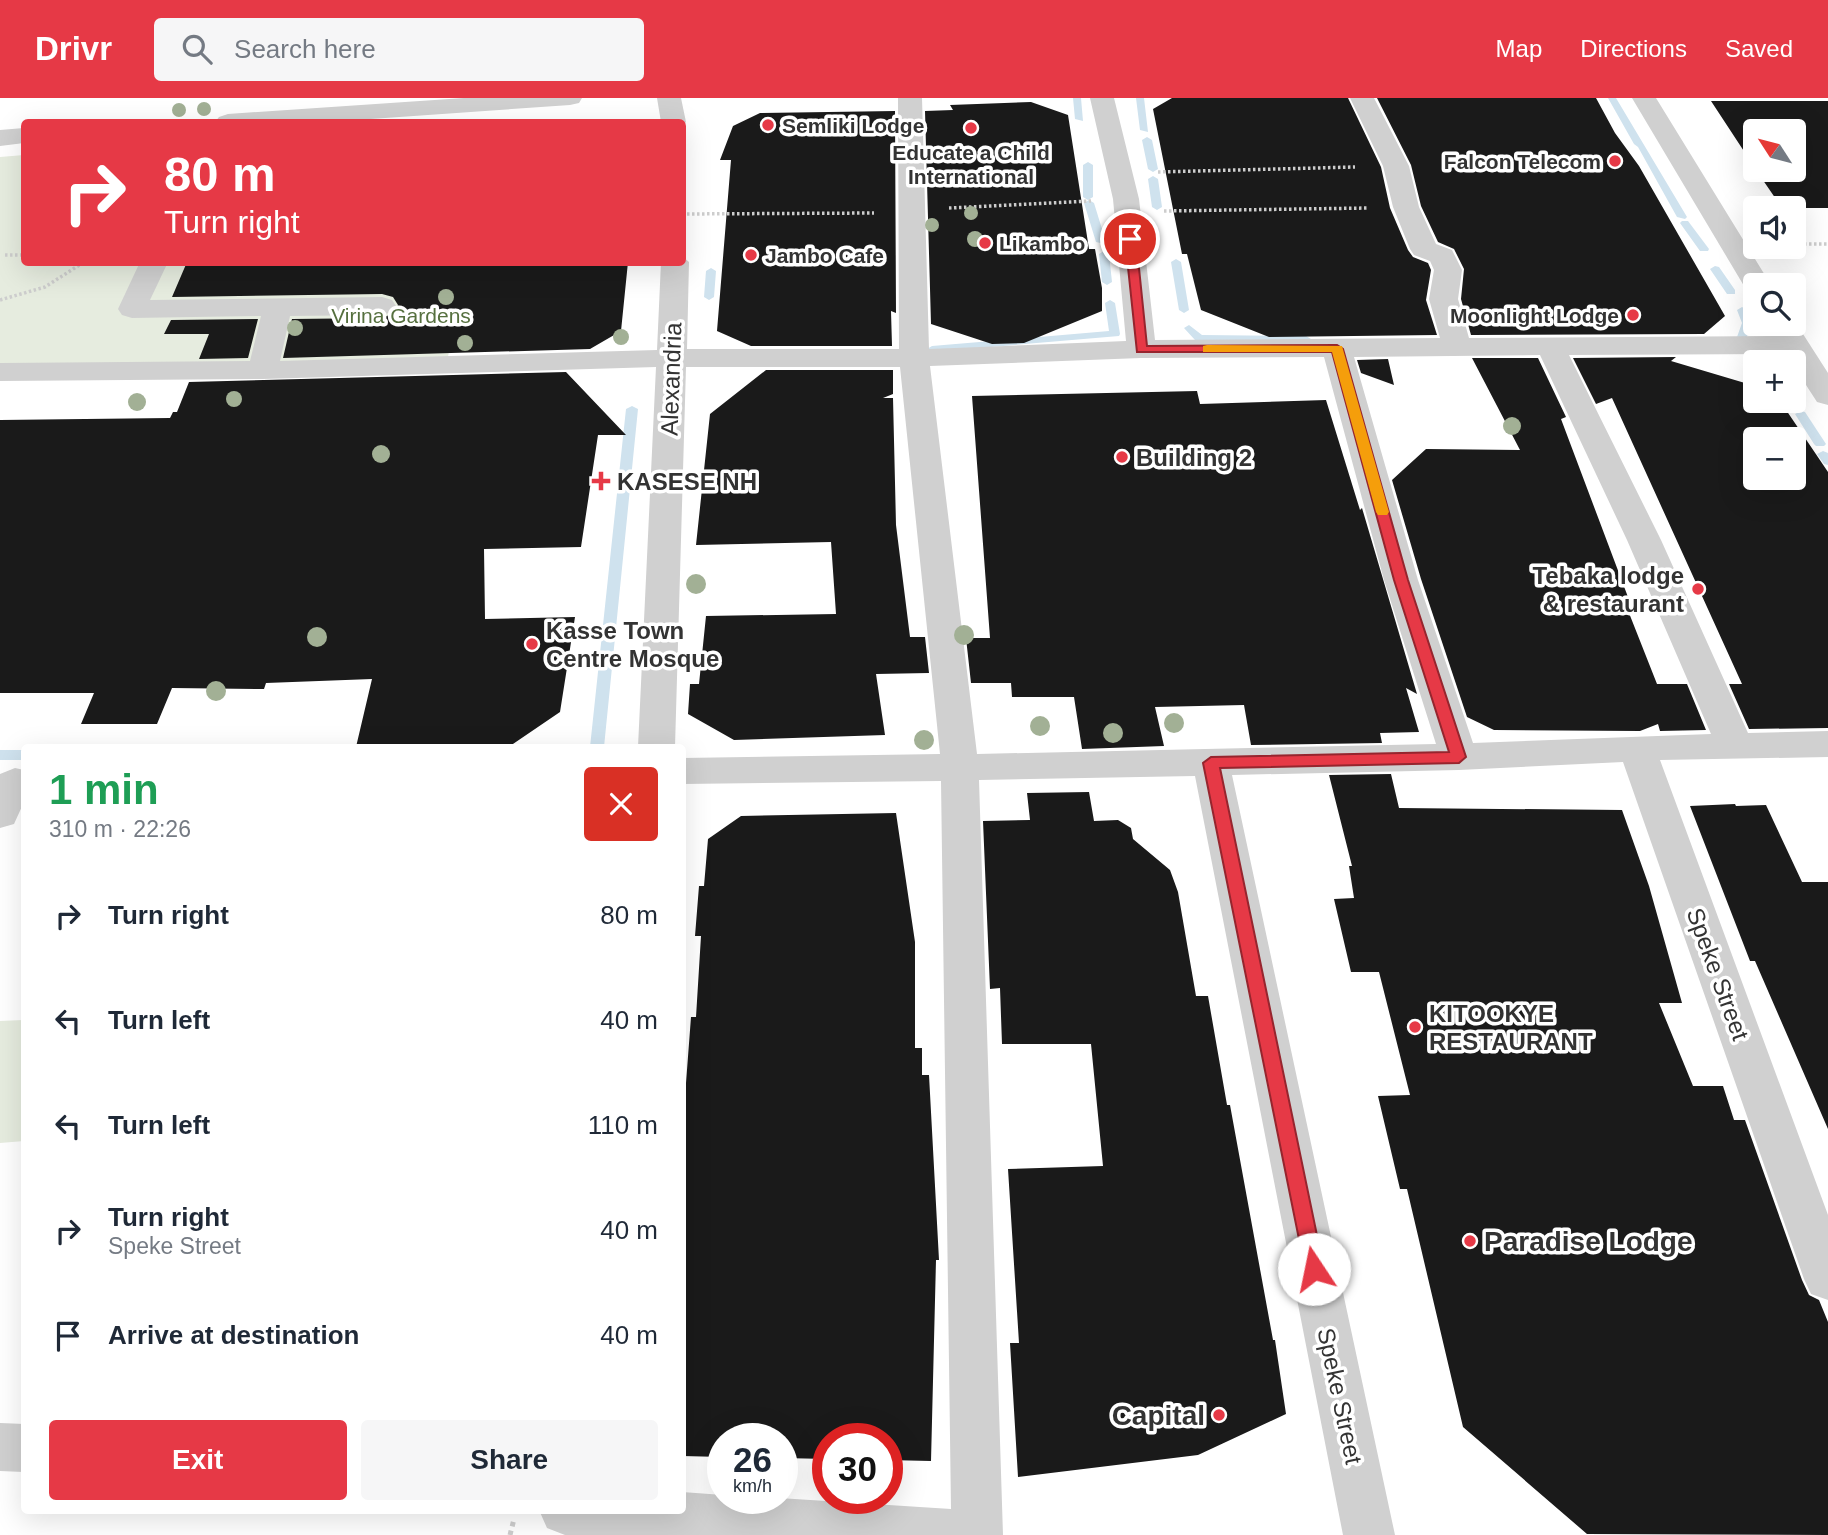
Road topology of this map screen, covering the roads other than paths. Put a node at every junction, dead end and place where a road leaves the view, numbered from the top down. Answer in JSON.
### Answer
{"nodes":[{"id":1,"x":570,"y":98,"type":"edge"},
{"id":2,"x":669,"y":98,"type":"edge"},
{"id":3,"x":910,"y":98,"type":"edge"},
{"id":4,"x":1102,"y":98,"type":"edge"},
{"id":5,"x":1362,"y":98,"type":"edge"},
{"id":6,"x":1644,"y":98,"type":"edge"},
{"id":7,"x":465,"y":114,"type":"edge"},
{"id":8,"x":317,"y":119,"type":"edge"},
{"id":9,"x":672,"y":119,"type":"edge"},
{"id":10,"x":21,"y":136,"type":"edge"},
{"id":11,"x":0,"y":138,"type":"edge"},
{"id":12,"x":152,"y":266,"type":"edge"},
{"id":13,"x":675,"y":266,"type":"edge"},
{"id":14,"x":1750,"y":273,"type":"edge"},
{"id":15,"x":382,"y":306,"type":"dead end"},
{"id":16,"x":278,"y":307,"type":"junction"},
{"id":17,"x":1754,"y":336,"type":"edge"},
{"id":18,"x":1789,"y":336,"type":"edge"},
{"id":19,"x":1457,"y":347,"type":"junction"},
{"id":20,"x":1551,"y":348,"type":"junction"},
{"id":21,"x":1142,"y":349,"type":"junction"},
{"id":22,"x":1337,"y":349,"type":"junction"},
{"id":23,"x":672,"y":358,"type":"junction"},
{"id":24,"x":914,"y":358,"type":"junction"},
{"id":25,"x":263,"y":370,"type":"junction"},
{"id":26,"x":0,"y":372,"type":"edge"},
{"id":27,"x":1828,"y":396,"type":"edge"},
{"id":28,"x":657,"y":744,"type":"edge"},
{"id":29,"x":1828,"y":744,"type":"edge"},
{"id":30,"x":1735,"y":745,"type":"junction"},
{"id":31,"x":1637,"y":748,"type":"junction"},
{"id":32,"x":1459,"y":757,"type":"junction"},
{"id":33,"x":1211,"y":763,"type":"junction"},
{"id":34,"x":961,"y":767,"type":"junction"},
{"id":35,"x":686,"y":771,"type":"edge"},
{"id":36,"x":1828,"y":1279,"type":"edge"},
{"id":37,"x":0,"y":1447,"type":"edge"},
{"id":38,"x":21,"y":1448,"type":"edge"},
{"id":39,"x":629,"y":1514,"type":"edge"},
{"id":40,"x":965,"y":1535,"type":"edge"},
{"id":41,"x":977,"y":1535,"type":"edge"},
{"id":42,"x":1369,"y":1535,"type":"edge"}],
"edges":[{"from":1,"to":7,"type":"street"},
{"from":2,"to":9,"type":"street"},
{"from":3,"to":24,"type":"street"},
{"from":4,"to":21,"type":"street"},
{"from":5,"to":19,"type":"street"},
{"from":6,"to":14,"type":"street"},
{"from":7,"to":8,"type":"street"},
{"from":10,"to":11,"type":"street"},
{"from":12,"to":16,"type":"street"},
{"from":13,"to":23,"type":"street","name":"Alexandria"},
{"from":15,"to":16,"type":"street"},
{"from":16,"to":25,"type":"street"},
{"from":17,"to":20,"type":"street"},
{"from":18,"to":27,"type":"street"},
{"from":19,"to":20,"type":"street"},
{"from":19,"to":22,"type":"street"},
{"from":20,"to":30,"type":"street"},
{"from":21,"to":22,"type":"street"},
{"from":21,"to":24,"type":"street"},
{"from":22,"to":32,"type":"street"},
{"from":23,"to":24,"type":"street"},
{"from":23,"to":25,"type":"street"},
{"from":23,"to":28,"type":"street","name":"Alexandria"},
{"from":24,"to":34,"type":"street"},
{"from":25,"to":26,"type":"street"},
{"from":29,"to":30,"type":"street"},
{"from":30,"to":31,"type":"street"},
{"from":31,"to":32,"type":"street"},
{"from":31,"to":36,"type":"street","name":"Speke Street"},
{"from":32,"to":33,"type":"street"},
{"from":33,"to":34,"type":"street"},
{"from":33,"to":42,"type":"street","name":"Speke Street"},
{"from":34,"to":35,"type":"street"},
{"from":34,"to":41,"type":"street"},
{"from":37,"to":38,"type":"street"},
{"from":39,"to":40,"type":"street"}]}
